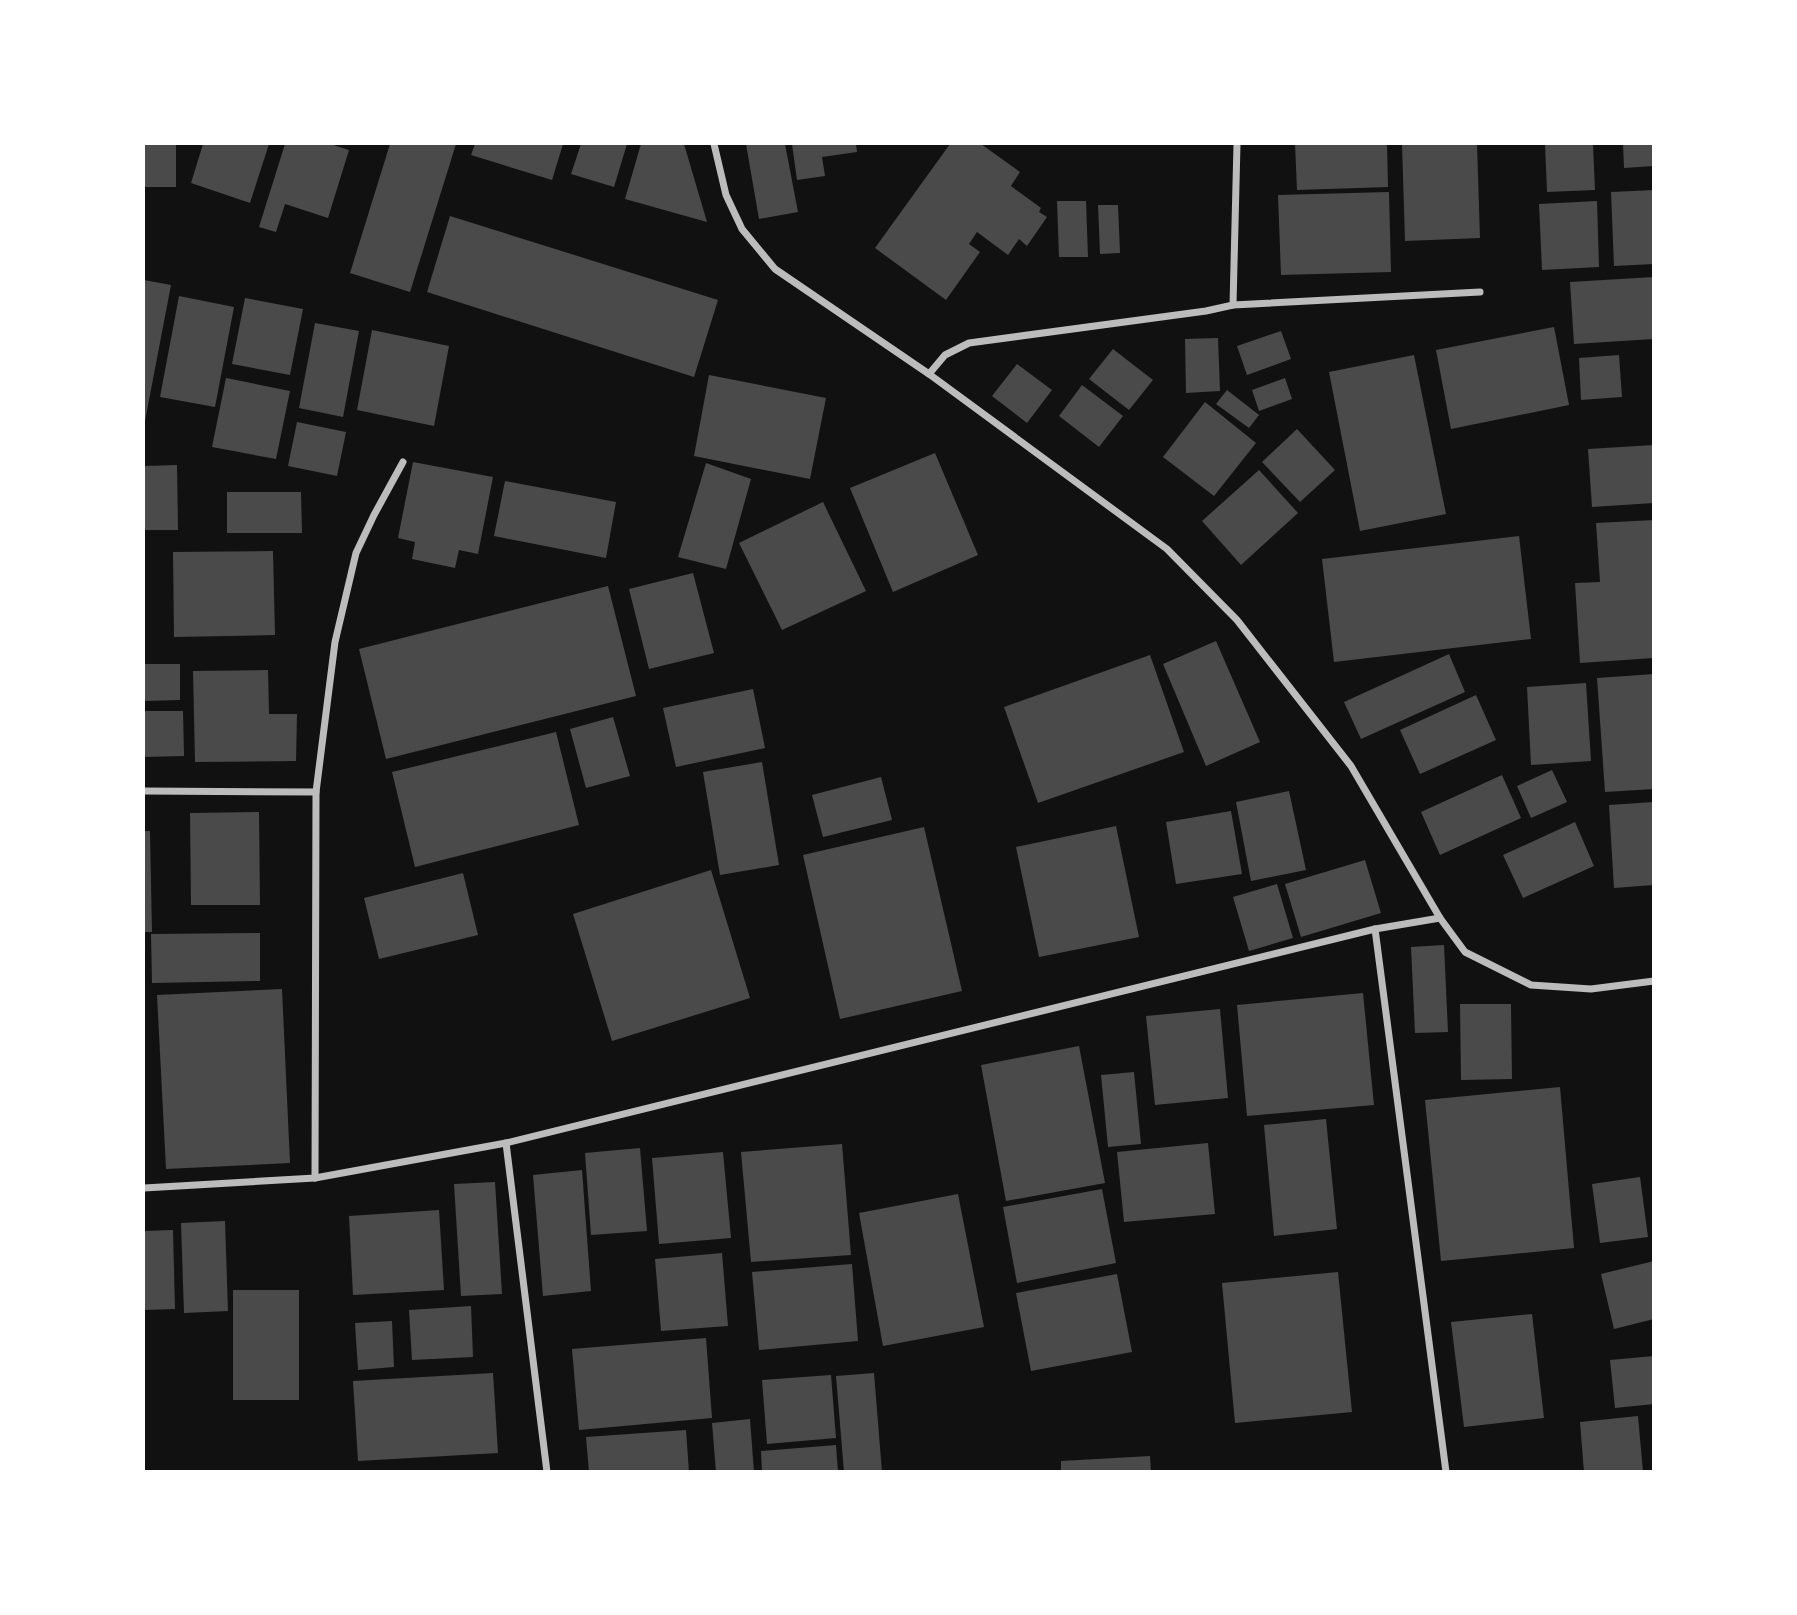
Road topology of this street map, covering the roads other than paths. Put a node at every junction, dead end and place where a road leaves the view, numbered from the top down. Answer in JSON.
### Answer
{"nodes":[{"id":1,"x":714,"y":144,"type":"edge"},
{"id":2,"x":1237,"y":144,"type":"edge"},
{"id":3,"x":1480,"y":292,"type":"dead end"},
{"id":4,"x":1233,"y":305,"type":"junction"},
{"id":5,"x":929,"y":374,"type":"junction"},
{"id":6,"x":403,"y":462,"type":"dead end"},
{"id":7,"x":144,"y":791,"type":"edge"},
{"id":8,"x":316,"y":792,"type":"junction"},
{"id":9,"x":1440,"y":918,"type":"junction"},
{"id":10,"x":1375,"y":929,"type":"junction"},
{"id":11,"x":1654,"y":981,"type":"edge"},
{"id":12,"x":506,"y":1143,"type":"junction"},
{"id":13,"x":315,"y":1178,"type":"junction"},
{"id":14,"x":144,"y":1188,"type":"edge"},
{"id":15,"x":547,"y":1472,"type":"edge"},
{"id":16,"x":1446,"y":1472,"type":"edge"}],
"edges":[{"from":1,"to":5,"type":"street"},
{"from":2,"to":4,"type":"street"},
{"from":3,"to":4,"type":"street"},
{"from":4,"to":5,"type":"street"},
{"from":5,"to":9,"type":"street"},
{"from":6,"to":8,"type":"street"},
{"from":7,"to":8,"type":"street"},
{"from":8,"to":13,"type":"street"},
{"from":9,"to":10,"type":"street"},
{"from":9,"to":11,"type":"street"},
{"from":10,"to":12,"type":"street"},
{"from":10,"to":16,"type":"street"},
{"from":12,"to":13,"type":"street"},
{"from":12,"to":15,"type":"street"},
{"from":13,"to":14,"type":"street"}]}
